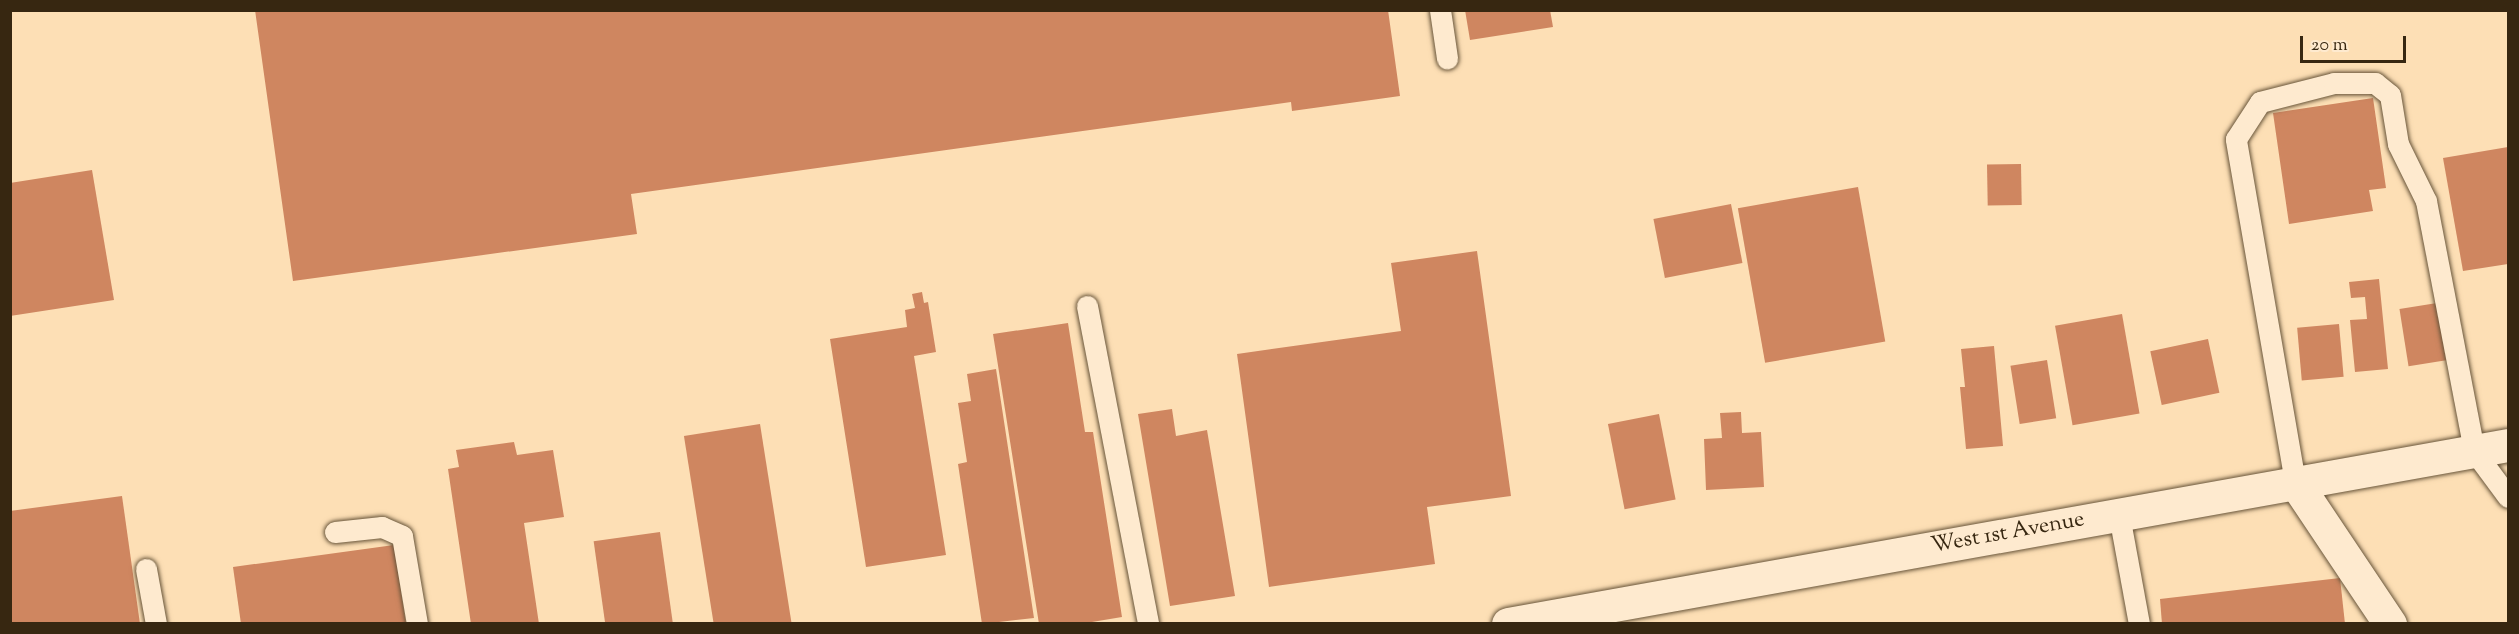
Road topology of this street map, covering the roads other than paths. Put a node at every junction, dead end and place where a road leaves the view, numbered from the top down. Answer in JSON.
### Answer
{"nodes":[{"id":1,"x":1440,"y":10,"type":"edge"},
{"id":2,"x":1447,"y":58,"type":"dead end"},
{"id":3,"x":1087,"y":306,"type":"dead end"},
{"id":4,"x":2508,"y":445,"type":"edge"},
{"id":5,"x":2474,"y":451,"type":"junction"},
{"id":6,"x":2295,"y":482,"type":"junction"},
{"id":7,"x":2508,"y":497,"type":"edge"},
{"id":8,"x":2119,"y":514,"type":"junction"},
{"id":9,"x":335,"y":532,"type":"dead end"},
{"id":10,"x":146,"y":569,"type":"dead end"},
{"id":11,"x":156,"y":624,"type":"edge"},
{"id":12,"x":417,"y":624,"type":"edge"},
{"id":13,"x":1148,"y":624,"type":"edge"},
{"id":14,"x":1508,"y":624,"type":"edge"},
{"id":15,"x":2139,"y":624,"type":"edge"},
{"id":16,"x":2390,"y":624,"type":"edge"}],
"edges":[{"from":1,"to":2,"type":"lane"},
{"from":3,"to":13,"type":"lane"},
{"from":4,"to":5,"type":"street","name":"West 1st Avenue"},
{"from":5,"to":6,"type":"street","name":"West 1st Avenue"},
{"from":5,"to":6,"type":"lane"},
{"from":5,"to":7,"type":"lane"},
{"from":6,"to":8,"type":"street","name":"West 1st Avenue"},
{"from":6,"to":16,"type":"street"},
{"from":8,"to":14,"type":"street","name":"West 1st Avenue"},
{"from":8,"to":15,"type":"lane"},
{"from":9,"to":12,"type":"lane"},
{"from":10,"to":11,"type":"lane"}]}
